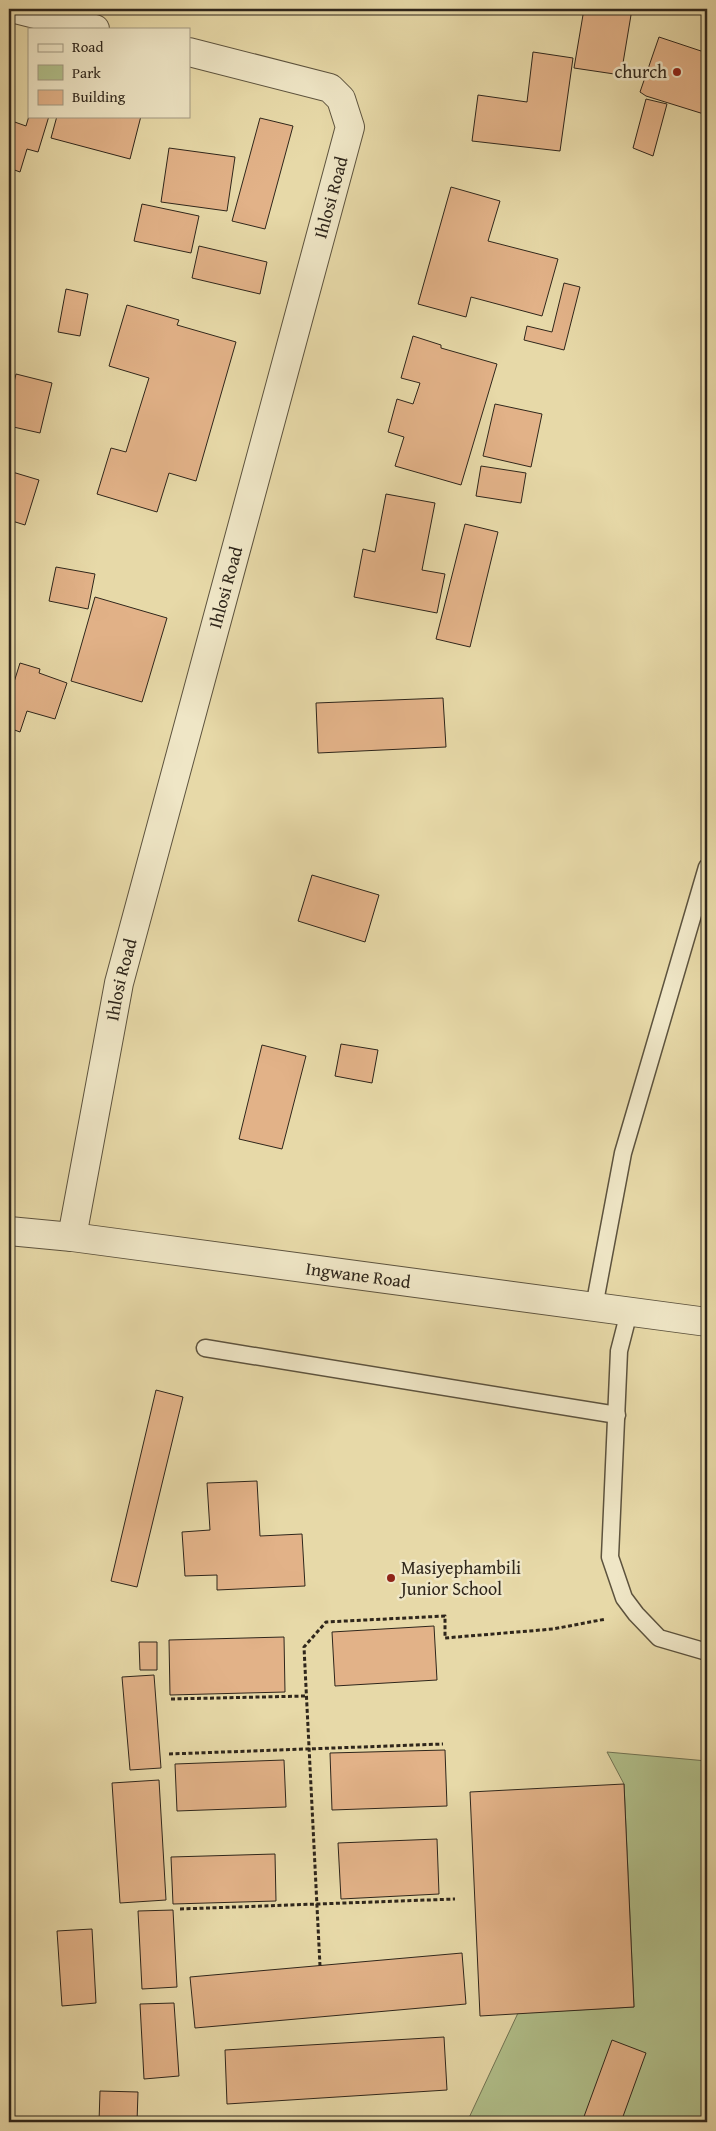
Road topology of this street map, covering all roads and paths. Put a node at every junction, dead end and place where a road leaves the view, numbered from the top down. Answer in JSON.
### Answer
{"nodes":[{"id":1,"x":15,"y":9,"type":"edge"},
{"id":2,"x":91,"y":28,"type":"edge"},
{"id":3,"x":190,"y":52,"type":"edge"},
{"id":4,"x":707,"y":866,"type":"edge"},
{"id":5,"x":9,"y":1231,"type":"edge"},
{"id":6,"x":72,"y":1238,"type":"junction"},
{"id":7,"x":594,"y":1307,"type":"junction"},
{"id":8,"x":630,"y":1312,"type":"junction"},
{"id":9,"x":707,"y":1322,"type":"edge"},
{"id":10,"x":205,"y":1348,"type":"dead end"},
{"id":11,"x":617,"y":1415,"type":"junction"},
{"id":12,"x":636,"y":1614,"type":"junction"},
{"id":13,"x":707,"y":1652,"type":"edge"},
{"id":14,"x":306,"y":1696,"type":"junction"},
{"id":15,"x":171,"y":1699,"type":"dead end"},
{"id":16,"x":443,"y":1744,"type":"dead end"},
{"id":17,"x":309,"y":1749,"type":"junction"},
{"id":18,"x":168,"y":1754,"type":"dead end"},
{"id":19,"x":454,"y":1899,"type":"dead end"},
{"id":20,"x":317,"y":1904,"type":"junction"},
{"id":21,"x":180,"y":1909,"type":"dead end"},
{"id":22,"x":320,"y":1966,"type":"dead end"}],
"edges":[{"from":1,"to":2,"type":"street"},
{"from":3,"to":6,"type":"street","name":"Ihlosi Road"},
{"from":4,"to":7,"type":"lane"},
{"from":5,"to":6,"type":"street","name":"Ingwane Road"},
{"from":6,"to":7,"type":"street","name":"Ingwane Road"},
{"from":7,"to":8,"type":"street","name":"Ingwane Road"},
{"from":8,"to":9,"type":"street","name":"Ingwane Road"},
{"from":8,"to":11,"type":"lane"},
{"from":10,"to":11,"type":"lane"},
{"from":11,"to":12,"type":"lane"},
{"from":12,"to":13,"type":"lane"},
{"from":12,"to":14,"type":"path"},
{"from":14,"to":15,"type":"path"},
{"from":14,"to":17,"type":"path"},
{"from":16,"to":17,"type":"path"},
{"from":17,"to":18,"type":"path"},
{"from":17,"to":20,"type":"path"},
{"from":19,"to":20,"type":"path"},
{"from":20,"to":21,"type":"path"},
{"from":20,"to":22,"type":"path"}]}
